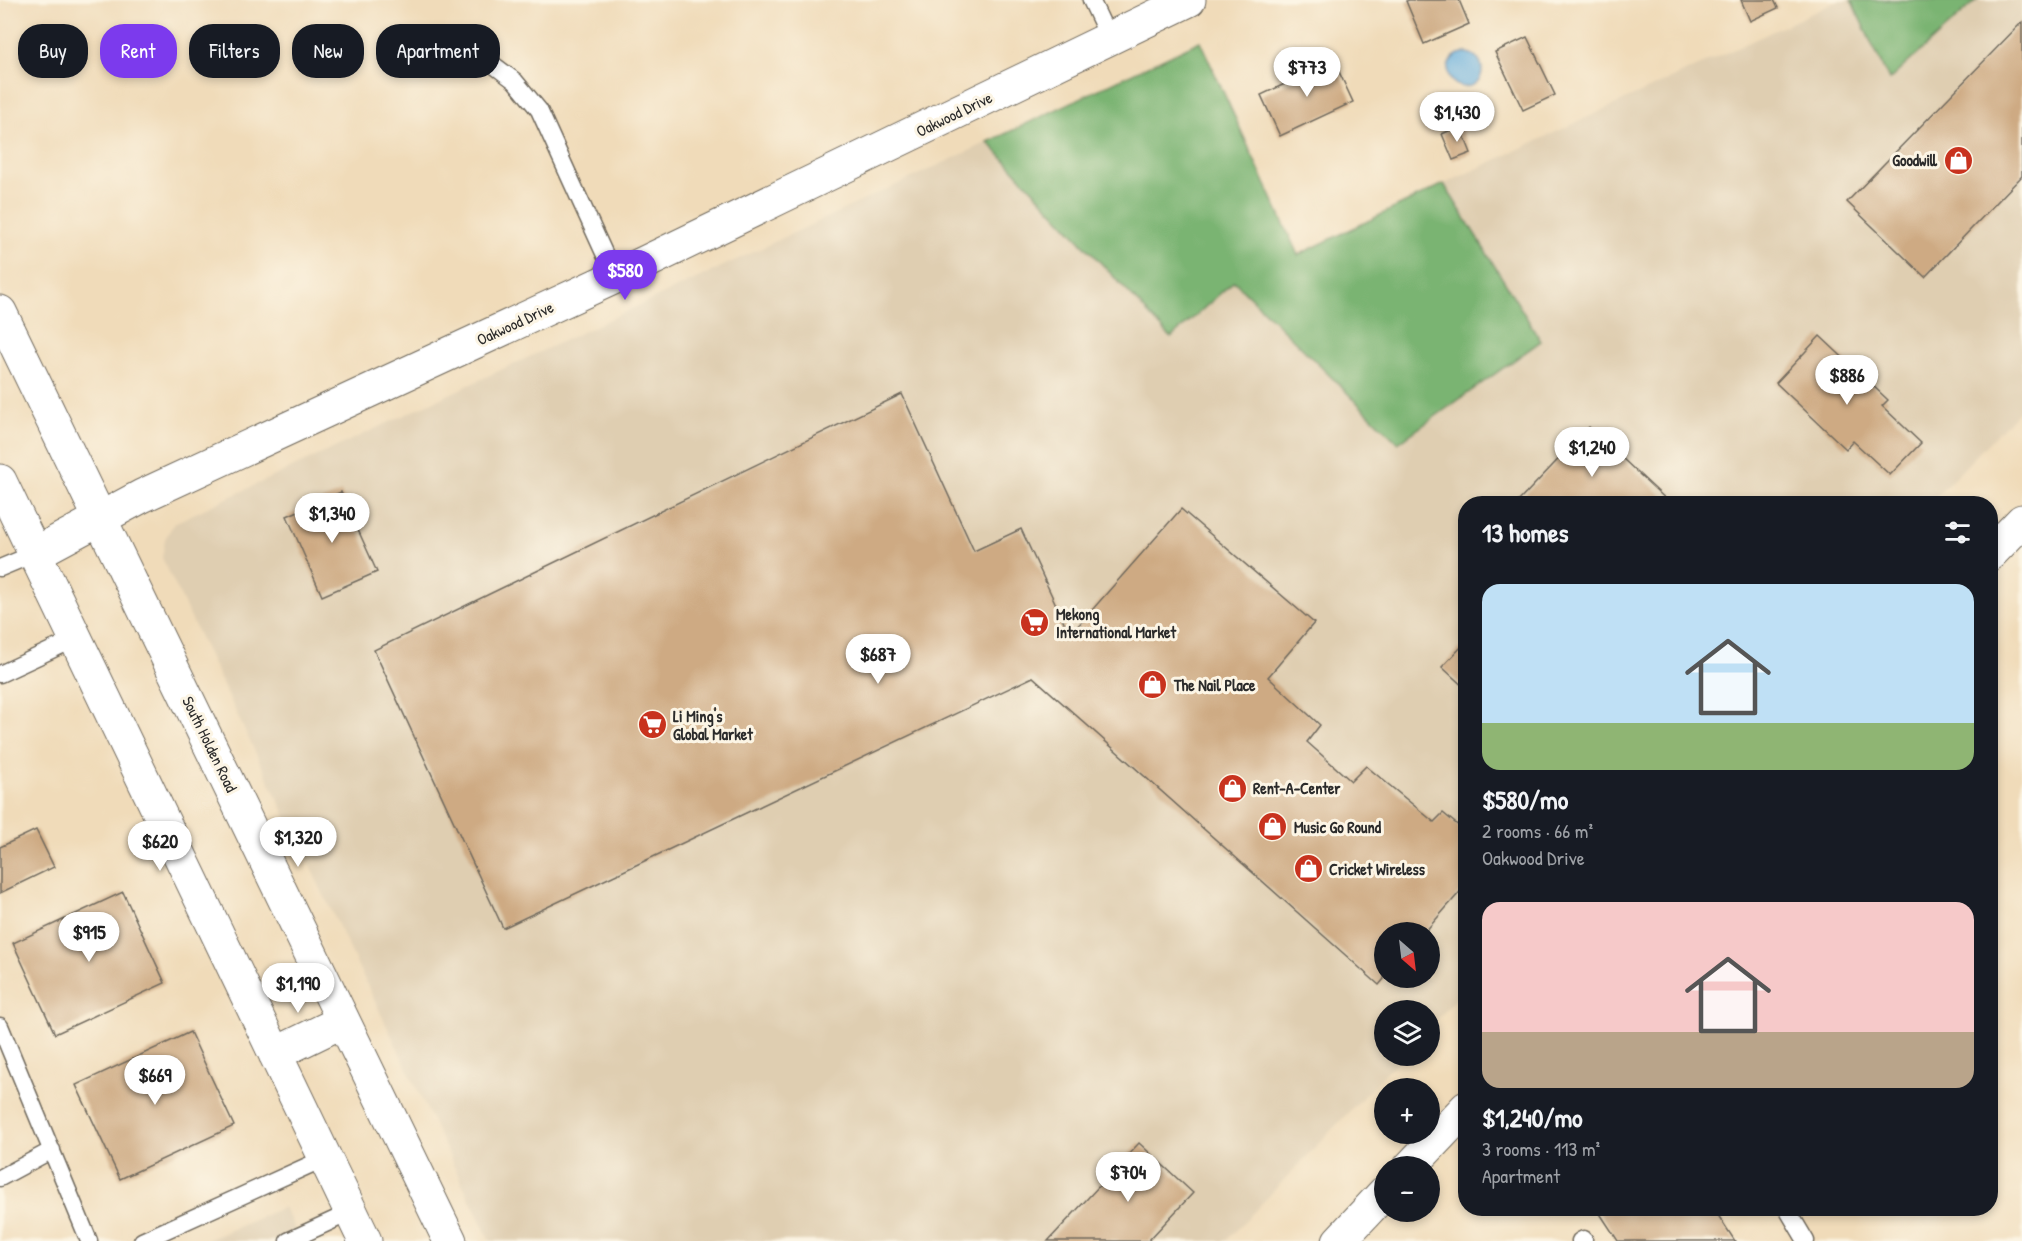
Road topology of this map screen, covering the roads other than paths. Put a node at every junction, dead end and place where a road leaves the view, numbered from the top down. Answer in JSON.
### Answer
{"nodes":[{"id":1,"x":1091,"y":0,"type":"edge"},
{"id":2,"x":1190,"y":0,"type":"edge"},
{"id":3,"x":1109,"y":38,"type":"junction"},
{"id":4,"x":500,"y":70,"type":"edge"},
{"id":5,"x":615,"y":277,"type":"junction"},
{"id":6,"x":0,"y":312,"type":"edge"},
{"id":7,"x":1,"y":483,"type":"edge"},
{"id":8,"x":100,"y":517,"type":"junction"},
{"id":9,"x":2022,"y":521,"type":"edge"},
{"id":10,"x":1998,"y":546,"type":"edge"},
{"id":11,"x":36,"y":553,"type":"junction"},
{"id":12,"x":0,"y":568,"type":"edge"},
{"id":13,"x":77,"y":638,"type":"junction"},
{"id":14,"x":0,"y":674,"type":"edge"},
{"id":15,"x":343,"y":1020,"type":"junction"},
{"id":16,"x":0,"y":1026,"type":"edge"},
{"id":17,"x":275,"y":1054,"type":"junction"},
{"id":18,"x":1458,"y":1116,"type":"edge"},
{"id":19,"x":52,"y":1150,"type":"junction"},
{"id":20,"x":1420,"y":1156,"type":"edge"},
{"id":21,"x":325,"y":1158,"type":"junction"},
{"id":22,"x":0,"y":1178,"type":"edge"},
{"id":23,"x":1374,"y":1204,"type":"edge"},
{"id":24,"x":351,"y":1212,"type":"junction"},
{"id":25,"x":1791,"y":1216,"type":"edge"},
{"id":26,"x":1343,"y":1240,"type":"edge"},
{"id":27,"x":89,"y":1241,"type":"edge"},
{"id":28,"x":142,"y":1241,"type":"edge"},
{"id":29,"x":288,"y":1241,"type":"edge"},
{"id":30,"x":365,"y":1241,"type":"edge"},
{"id":31,"x":450,"y":1241,"type":"edge"},
{"id":32,"x":1806,"y":1241,"type":"edge"}],
"edges":[{"from":1,"to":3,"type":"lane"},
{"from":2,"to":3,"type":"main road","name":"Oakwood Drive"},
{"from":3,"to":5,"type":"main road","name":"Oakwood Drive"},
{"from":4,"to":5,"type":"lane"},
{"from":5,"to":8,"type":"main road","name":"Oakwood Drive"},
{"from":6,"to":8,"type":"main road","name":"South Holden Road"},
{"from":7,"to":11,"type":"main road"},
{"from":8,"to":11,"type":"main road","name":"Oakwood Drive"},
{"from":8,"to":15,"type":"main road","name":"South Holden Road"},
{"from":9,"to":10,"type":"main road"},
{"from":11,"to":12,"type":"lane"},
{"from":11,"to":13,"type":"main road"},
{"from":13,"to":14,"type":"lane"},
{"from":13,"to":17,"type":"main road"},
{"from":15,"to":17,"type":"main road"},
{"from":15,"to":31,"type":"main road","name":"South Holden Road"},
{"from":16,"to":19,"type":"lane"},
{"from":17,"to":21,"type":"main road"},
{"from":18,"to":20,"type":"main road"},
{"from":19,"to":22,"type":"lane"},
{"from":19,"to":27,"type":"lane"},
{"from":21,"to":24,"type":"main road"},
{"from":21,"to":28,"type":"lane"},
{"from":23,"to":26,"type":"main road"},
{"from":24,"to":29,"type":"lane"},
{"from":24,"to":30,"type":"main road"},
{"from":25,"to":32,"type":"lane"}]}
